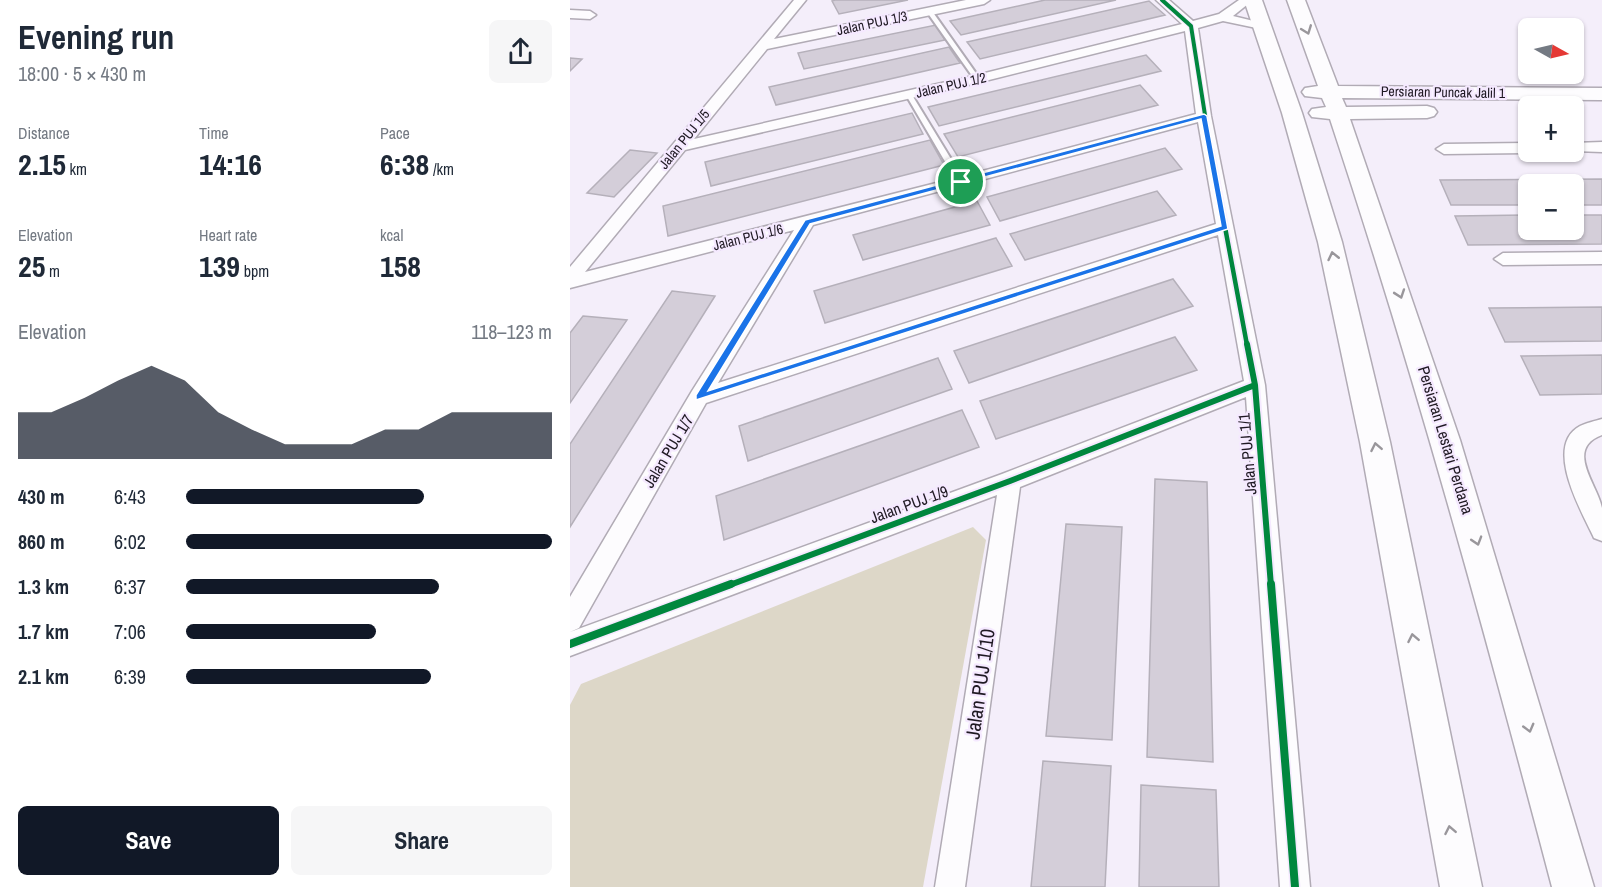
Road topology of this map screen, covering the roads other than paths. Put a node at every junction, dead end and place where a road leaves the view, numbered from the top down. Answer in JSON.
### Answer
{"nodes":[{"id":1,"x":800,"y":0,"type":"edge"},
{"id":2,"x":984,"y":0,"type":"edge"},
{"id":3,"x":1162,"y":0,"type":"edge"},
{"id":4,"x":1246,"y":0,"type":"edge"},
{"id":5,"x":1253,"y":0,"type":"edge"},
{"id":6,"x":1296,"y":0,"type":"edge"},
{"id":7,"x":930,"y":12,"type":"junction"},
{"id":8,"x":570,"y":14,"type":"edge"},
{"id":9,"x":590,"y":15,"type":"dead end"},
{"id":10,"x":1223,"y":17,"type":"junction"},
{"id":11,"x":1191,"y":26,"type":"junction"},
{"id":12,"x":1262,"y":27,"type":"junction"},
{"id":13,"x":761,"y":46,"type":"junction"},
{"id":14,"x":1319,"y":60,"type":"junction"},
{"id":15,"x":977,"y":79,"type":"junction"},
{"id":16,"x":1380,"y":91,"type":"junction"},
{"id":17,"x":1331,"y":92,"type":"junction"},
{"id":18,"x":1602,"y":94,"type":"edge"},
{"id":19,"x":909,"y":95,"type":"junction"},
{"id":20,"x":1288,"y":103,"type":"junction"},
{"id":21,"x":1407,"y":112,"type":"junction"},
{"id":22,"x":1338,"y":113,"type":"junction"},
{"id":23,"x":1518,"y":113,"type":"edge"},
{"id":24,"x":1204,"y":116,"type":"junction"},
{"id":25,"x":678,"y":147,"type":"junction"},
{"id":26,"x":1584,"y":147,"type":"edge"},
{"id":27,"x":1602,"y":147,"type":"edge"},
{"id":28,"x":1518,"y":148,"type":"edge"},
{"id":29,"x":1444,"y":149,"type":"dead end"},
{"id":30,"x":1353,"y":160,"type":"junction"},
{"id":31,"x":961,"y":182,"type":"junction"},
{"id":32,"x":807,"y":222,"type":"junction"},
{"id":33,"x":1225,"y":227,"type":"junction"},
{"id":34,"x":1602,"y":258,"type":"edge"},
{"id":35,"x":1503,"y":259,"type":"dead end"},
{"id":36,"x":570,"y":280,"type":"edge"},
{"id":37,"x":1255,"y":385,"type":"junction"},
{"id":38,"x":699,"y":397,"type":"junction"},
{"id":39,"x":1602,"y":428,"type":"edge"},
{"id":40,"x":1010,"y":481,"type":"junction"},
{"id":41,"x":1602,"y":531,"type":"edge"},
{"id":42,"x":570,"y":620,"type":"edge"},
{"id":43,"x":570,"y":644,"type":"edge"},
{"id":44,"x":950,"y":887,"type":"edge"},
{"id":45,"x":1295,"y":887,"type":"edge"},
{"id":46,"x":1461,"y":887,"type":"edge"},
{"id":47,"x":1573,"y":887,"type":"edge"}],
"edges":[{"from":1,"to":13,"type":"street","name":"Jalan PUJ 1/5"},
{"from":2,"to":7,"type":"street","name":"Jalan PUJ 1/3"},
{"from":3,"to":11,"type":"street"},
{"from":4,"to":10,"type":"street","name":"Jalan PUJ 1/2"},
{"from":5,"to":12,"type":"main road"},
{"from":6,"to":14,"type":"main road","name":"Persiaran Lestari Perdana","one_way":true},
{"from":7,"to":13,"type":"street","name":"Jalan PUJ 1/3"},
{"from":7,"to":15,"type":"lane"},
{"from":8,"to":9,"type":"street"},
{"from":10,"to":11,"type":"street","name":"Jalan PUJ 1/2"},
{"from":10,"to":12,"type":"street"},
{"from":11,"to":15,"type":"street","name":"Jalan PUJ 1/2"},
{"from":11,"to":24,"type":"street","name":"Jalan PUJ 1/1"},
{"from":12,"to":20,"type":"main road"},
{"from":13,"to":25,"type":"street","name":"Jalan PUJ 1/5"},
{"from":14,"to":16,"type":"main road"},
{"from":14,"to":17,"type":"main road","name":"Persiaran Lestari Perdana"},
{"from":15,"to":19,"type":"street","name":"Jalan PUJ 1/2"},
{"from":16,"to":17,"type":"main road","name":"Persiaran Puncak Jalil 1"},
{"from":16,"to":18,"type":"main road","name":"Persiaran Puncak Jalil 1"},
{"from":17,"to":20,"type":"main road","name":"Persiaran Puncak Jalil 1"},
{"from":17,"to":22,"type":"main road","name":"Persiaran Lestari Perdana"},
{"from":19,"to":25,"type":"street","name":"Jalan PUJ 1/2"},
{"from":19,"to":31,"type":"lane"},
{"from":20,"to":22,"type":"main road","name":"Persiaran Puncak Jalil 1"},
{"from":46,"to":20,"type":"main road","one_way":true},
{"from":21,"to":22,"type":"main road","name":"Persiaran Puncak Jalil 1"},
{"from":21,"to":23,"type":"main road","name":"Persiaran Puncak Jalil 1"},
{"from":21,"to":30,"type":"main road"},
{"from":22,"to":30,"type":"main road","name":"Persiaran Lestari Perdana"},
{"from":24,"to":31,"type":"street","name":"Jalan PUJ 1/6"},
{"from":24,"to":33,"type":"street","name":"Jalan PUJ 1/1"},
{"from":25,"to":36,"type":"street","name":"Jalan PUJ 1/5"},
{"from":26,"to":27,"type":"street"},
{"from":28,"to":29,"type":"street"},
{"from":30,"to":47,"type":"main road","name":"Persiaran Lestari Perdana","one_way":true},
{"from":31,"to":32,"type":"street","name":"Jalan PUJ 1/6"},
{"from":32,"to":36,"type":"street","name":"Jalan PUJ 1/6"},
{"from":32,"to":38,"type":"street","name":"Jalan PUJ 1/7"},
{"from":33,"to":37,"type":"street","name":"Jalan PUJ 1/1"},
{"from":33,"to":38,"type":"street"},
{"from":34,"to":35,"type":"street"},
{"from":37,"to":40,"type":"street","name":"Jalan PUJ 1/9"},
{"from":37,"to":45,"type":"street","name":"Jalan PUJ 1/1"},
{"from":38,"to":42,"type":"street","name":"Jalan PUJ 1/7"},
{"from":39,"to":41,"type":"street"},
{"from":40,"to":43,"type":"street","name":"Jalan PUJ 1/9"},
{"from":40,"to":44,"type":"street","name":"Jalan PUJ 1/10"}]}
